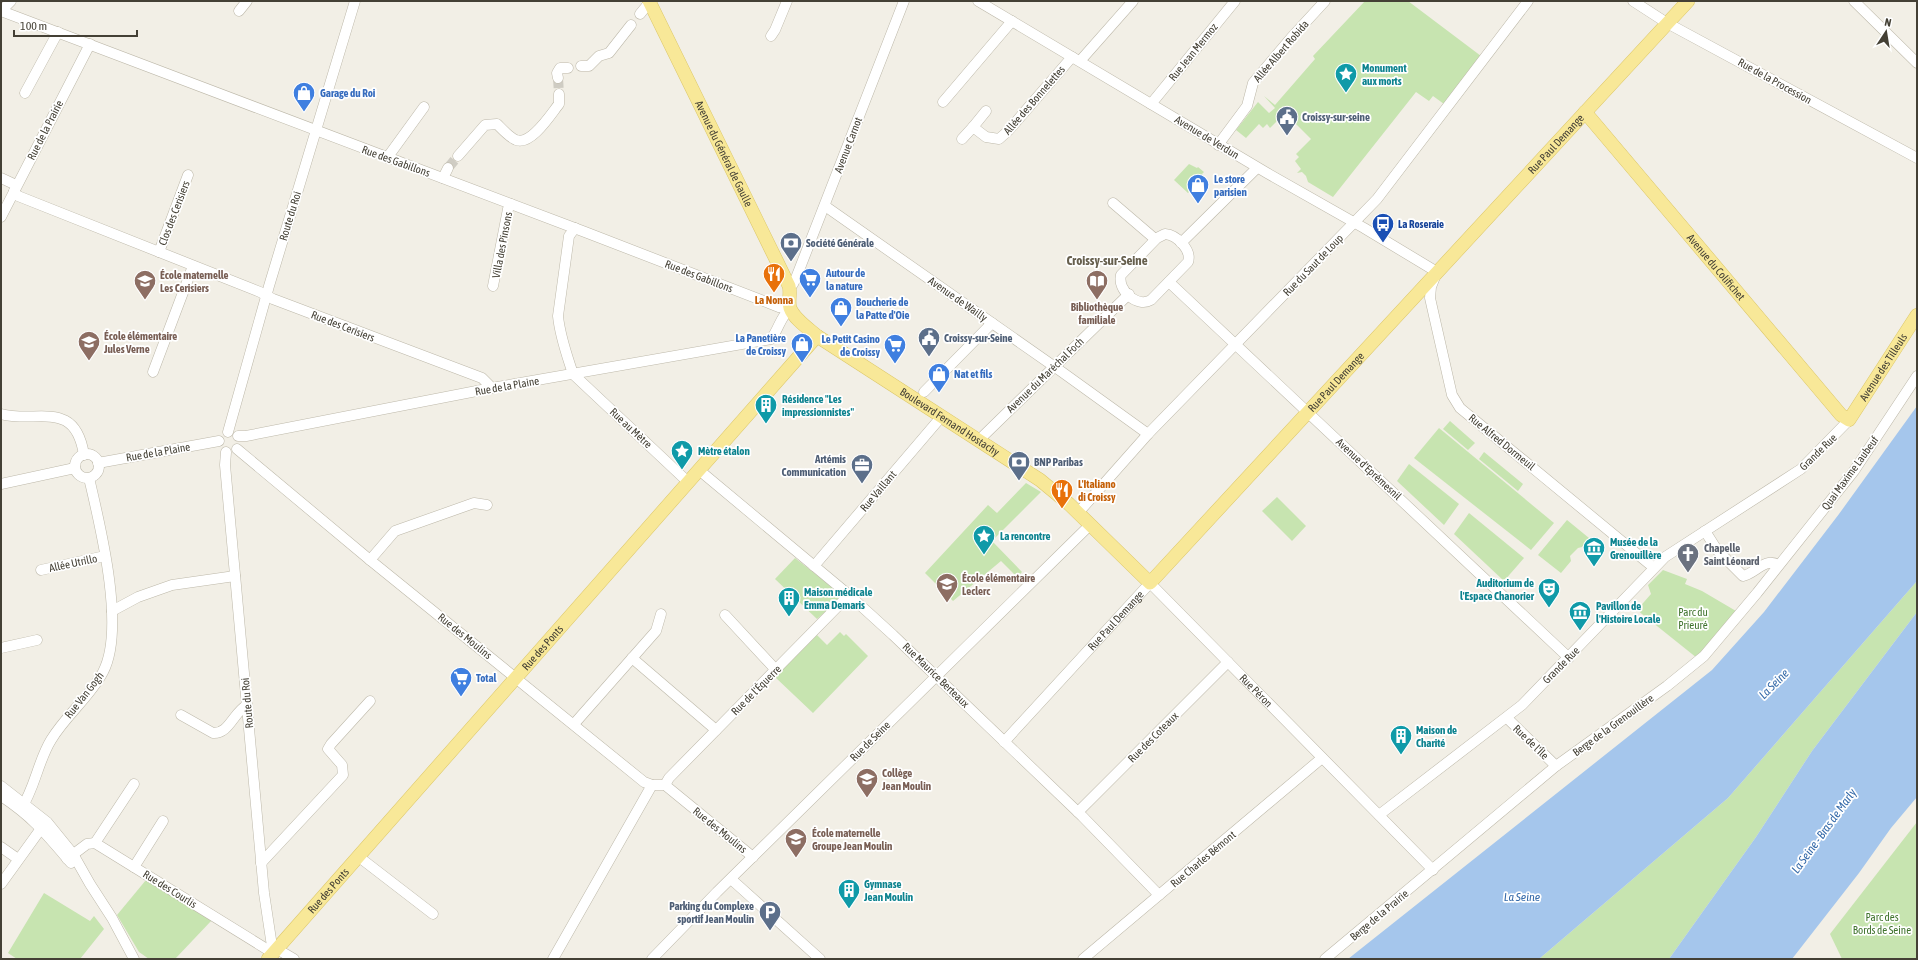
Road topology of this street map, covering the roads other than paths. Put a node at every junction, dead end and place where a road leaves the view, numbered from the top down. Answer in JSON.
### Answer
{"nodes":[{"id":1,"x":11,"y":1,"type":"edge"},
{"id":2,"x":247,"y":1,"type":"edge"},
{"id":3,"x":355,"y":1,"type":"edge"},
{"id":4,"x":787,"y":1,"type":"edge"},
{"id":5,"x":904,"y":1,"type":"edge"},
{"id":6,"x":978,"y":1,"type":"edge"},
{"id":7,"x":1133,"y":1,"type":"edge"},
{"id":8,"x":1235,"y":1,"type":"edge"},
{"id":9,"x":1325,"y":1,"type":"edge"},
{"id":10,"x":1528,"y":1,"type":"edge"},
{"id":11,"x":1633,"y":1,"type":"edge"},
{"id":12,"x":1688,"y":1,"type":"edge"},
{"id":13,"x":1854,"y":1,"type":"edge"},
{"id":14,"x":649,"y":2,"type":"edge"},
{"id":15,"x":1,"y":11,"type":"edge"},
{"id":16,"x":239,"y":11,"type":"dead end"},
{"id":17,"x":640,"y":14,"type":"dead end"},
{"id":18,"x":1012,"y":21,"type":"junction"},
{"id":19,"x":1667,"y":23,"type":"junction"},
{"id":20,"x":631,"y":25,"type":"dead end"},
{"id":21,"x":58,"y":32,"type":"junction"},
{"id":22,"x":771,"y":36,"type":"dead end"},
{"id":23,"x":90,"y":44,"type":"junction"},
{"id":24,"x":1076,"y":59,"type":"junction"},
{"id":25,"x":1917,"y":62,"type":"edge"},
{"id":26,"x":581,"y":66,"type":"dead end"},
{"id":27,"x":568,"y":68,"type":"dead end"},
{"id":28,"x":558,"y":78,"type":"dead end"},
{"id":29,"x":25,"y":93,"type":"dead end"},
{"id":30,"x":559,"y":94,"type":"tunnel mouth"},
{"id":31,"x":943,"y":102,"type":"dead end"},
{"id":32,"x":1151,"y":104,"type":"junction"},
{"id":33,"x":424,"y":107,"type":"dead end"},
{"id":34,"x":986,"y":110,"type":"dead end"},
{"id":35,"x":1586,"y":112,"type":"junction"},
{"id":36,"x":973,"y":127,"type":"junction"},
{"id":37,"x":315,"y":131,"type":"junction"},
{"id":38,"x":962,"y":139,"type":"dead end"},
{"id":39,"x":1218,"y":145,"type":"junction"},
{"id":40,"x":458,"y":156,"type":"tunnel mouth"},
{"id":41,"x":387,"y":158,"type":"junction"},
{"id":42,"x":1917,"y":158,"type":"edge"},
{"id":43,"x":448,"y":168,"type":"tunnel mouth"},
{"id":44,"x":1257,"y":168,"type":"junction"},
{"id":45,"x":188,"y":175,"type":"dead end"},
{"id":46,"x":1,"y":178,"type":"edge"},
{"id":47,"x":443,"y":178,"type":"junction"},
{"id":48,"x":15,"y":188,"type":"junction"},
{"id":49,"x":1111,"y":202,"type":"dead end"},
{"id":50,"x":511,"y":204,"type":"junction"},
{"id":51,"x":825,"y":206,"type":"junction"},
{"id":52,"x":1,"y":217,"type":"edge"},
{"id":53,"x":1354,"y":222,"type":"junction"},
{"id":54,"x":574,"y":228,"type":"junction"},
{"id":55,"x":1155,"y":239,"type":"junction"},
{"id":56,"x":1181,"y":243,"type":"junction"},
{"id":57,"x":159,"y":252,"type":"junction"},
{"id":58,"x":193,"y":266,"type":"junction"},
{"id":59,"x":1437,"y":272,"type":"junction"},
{"id":60,"x":1169,"y":282,"type":"junction"},
{"id":61,"x":493,"y":286,"type":"dead end"},
{"id":62,"x":789,"y":286,"type":"junction"},
{"id":63,"x":1128,"y":294,"type":"junction"},
{"id":64,"x":266,"y":295,"type":"junction"},
{"id":65,"x":790,"y":309,"type":"junction"},
{"id":66,"x":1917,"y":315,"type":"edge"},
{"id":67,"x":992,"y":323,"type":"junction"},
{"id":68,"x":817,"y":336,"type":"junction"},
{"id":69,"x":1235,"y":344,"type":"junction"},
{"id":70,"x":1054,"y":366,"type":"junction"},
{"id":71,"x":153,"y":372,"type":"dead end"},
{"id":72,"x":573,"y":374,"type":"junction"},
{"id":73,"x":1917,"y":376,"type":"edge"},
{"id":74,"x":492,"y":388,"type":"junction"},
{"id":75,"x":924,"y":392,"type":"dead end"},
{"id":76,"x":1308,"y":412,"type":"junction"},
{"id":77,"x":1,"y":414,"type":"edge"},
{"id":78,"x":942,"y":416,"type":"junction"},
{"id":79,"x":1849,"y":420,"type":"junction"},
{"id":80,"x":228,"y":432,"type":"junction"},
{"id":81,"x":1148,"y":434,"type":"junction"},
{"id":82,"x":238,"y":436,"type":"junction"},
{"id":83,"x":979,"y":440,"type":"junction"},
{"id":84,"x":219,"y":441,"type":"junction"},
{"id":85,"x":237,"y":449,"type":"junction"},
{"id":86,"x":226,"y":452,"type":"junction"},
{"id":87,"x":84,"y":455,"type":"junction"},
{"id":88,"x":98,"y":463,"type":"junction"},
{"id":89,"x":76,"y":468,"type":"junction"},
{"id":90,"x":699,"y":470,"type":"junction"},
{"id":91,"x":89,"y":478,"type":"junction"},
{"id":92,"x":688,"y":482,"type":"junction"},
{"id":93,"x":1,"y":484,"type":"edge"},
{"id":94,"x":487,"y":505,"type":"dead end"},
{"id":95,"x":1078,"y":513,"type":"junction"},
{"id":96,"x":1090,"y":525,"type":"junction"},
{"id":97,"x":1705,"y":531,"type":"junction"},
{"id":98,"x":105,"y":556,"type":"junction"},
{"id":99,"x":370,"y":560,"type":"junction"},
{"id":100,"x":1778,"y":565,"type":"junction"},
{"id":101,"x":814,"y":566,"type":"junction"},
{"id":102,"x":1653,"y":567,"type":"junction"},
{"id":103,"x":41,"y":570,"type":"dead end"},
{"id":104,"x":235,"y":576,"type":"junction"},
{"id":105,"x":1150,"y":584,"type":"junction"},
{"id":106,"x":850,"y":595,"type":"junction"},
{"id":107,"x":112,"y":611,"type":"junction"},
{"id":108,"x":661,"y":614,"type":"dead end"},
{"id":109,"x":724,"y":615,"type":"dead end"},
{"id":110,"x":38,"y":640,"type":"dead end"},
{"id":111,"x":1,"y":648,"type":"edge"},
{"id":112,"x":632,"y":658,"type":"junction"},
{"id":113,"x":1568,"y":658,"type":"junction"},
{"id":114,"x":1228,"y":662,"type":"junction"},
{"id":115,"x":776,"y":670,"type":"junction"},
{"id":116,"x":936,"y":675,"type":"junction"},
{"id":117,"x":516,"y":677,"type":"junction"},
{"id":118,"x":370,"y":701,"type":"dead end"},
{"id":119,"x":247,"y":705,"type":"junction"},
{"id":120,"x":181,"y":715,"type":"dead end"},
{"id":121,"x":1507,"y":718,"type":"junction"},
{"id":122,"x":574,"y":724,"type":"junction"},
{"id":123,"x":716,"y":730,"type":"junction"},
{"id":124,"x":1004,"y":742,"type":"junction"},
{"id":125,"x":1322,"y":758,"type":"junction"},
{"id":126,"x":1556,"y":766,"type":"junction"},
{"id":127,"x":134,"y":784,"type":"dead end"},
{"id":128,"x":652,"y":785,"type":"junction"},
{"id":129,"x":665,"y":785,"type":"junction"},
{"id":130,"x":1,"y":786,"type":"edge"},
{"id":131,"x":1,"y":796,"type":"edge"},
{"id":132,"x":23,"y":806,"type":"junction"},
{"id":133,"x":1078,"y":812,"type":"junction"},
{"id":134,"x":1379,"y":815,"type":"junction"},
{"id":135,"x":163,"y":821,"type":"dead end"},
{"id":136,"x":44,"y":824,"type":"junction"},
{"id":137,"x":95,"y":843,"type":"junction"},
{"id":138,"x":1,"y":847,"type":"edge"},
{"id":139,"x":70,"y":856,"type":"junction"},
{"id":140,"x":359,"y":856,"type":"junction"},
{"id":141,"x":753,"y":857,"type":"junction"},
{"id":142,"x":18,"y":859,"type":"junction"},
{"id":143,"x":261,"y":863,"type":"junction"},
{"id":144,"x":134,"y":868,"type":"junction"},
{"id":145,"x":1433,"y":870,"type":"junction"},
{"id":146,"x":731,"y":879,"type":"junction"},
{"id":147,"x":1,"y":884,"type":"edge"},
{"id":148,"x":1159,"y":895,"type":"junction"},
{"id":149,"x":433,"y":914,"type":"dead end"},
{"id":150,"x":272,"y":954,"type":"edge"},
{"id":151,"x":816,"y":956,"type":"edge"},
{"id":152,"x":134,"y":959,"type":"edge"},
{"id":153,"x":294,"y":959,"type":"edge"},
{"id":154,"x":553,"y":959,"type":"edge"},
{"id":155,"x":652,"y":959,"type":"edge"},
{"id":156,"x":1083,"y":959,"type":"edge"},
{"id":157,"x":1325,"y":959,"type":"edge"}],
"edges":[{"from":1,"to":15,"type":"street"},
{"from":2,"to":16,"type":"street"},
{"from":3,"to":37,"type":"street","name":"Route du Roi"},
{"from":4,"to":22,"type":"street"},
{"from":5,"to":51,"type":"street","name":"Avenue Carnot"},
{"from":6,"to":18,"type":"street","name":"Avenue de Verdun"},
{"from":7,"to":24,"type":"street"},
{"from":8,"to":32,"type":"street","name":"Rue Jean Mermoz"},
{"from":9,"to":39,"type":"street","name":"Allée Albert Robida"},
{"from":10,"to":53,"type":"street","name":"Rue du Saut de Loup"},
{"from":11,"to":19,"type":"street","name":"Rue de la Procession"},
{"from":12,"to":19,"type":"main road","name":"Rue Paul Demange"},
{"from":13,"to":25,"type":"street"},
{"from":14,"to":17,"type":"street"},
{"from":14,"to":62,"type":"main road","name":"Avenue du Général de Gaulle"},
{"from":15,"to":21,"type":"street","name":"Rue des Gabillons"},
{"from":18,"to":24,"type":"street","name":"Avenue de Verdun"},
{"from":18,"to":31,"type":"street"},
{"from":19,"to":35,"type":"main road","name":"Rue Paul Demange"},
{"from":19,"to":42,"type":"street","name":"Rue de la Procession"},
{"from":20,"to":26,"type":"street"},
{"from":21,"to":23,"type":"street","name":"Rue des Gabillons"},
{"from":21,"to":29,"type":"street"},
{"from":23,"to":37,"type":"street","name":"Rue des Gabillons"},
{"from":23,"to":48,"type":"street","name":"Rue de la Prairie"},
{"from":24,"to":32,"type":"street","name":"Avenue de Verdun"},
{"from":24,"to":36,"type":"street","name":"Allée des Bonnelettes"},
{"from":27,"to":28,"type":"street"},
{"from":30,"to":40,"type":"street"},
{"from":32,"to":39,"type":"street","name":"Avenue de Verdun"},
{"from":33,"to":41,"type":"street"},
{"from":34,"to":36,"type":"street"},
{"from":35,"to":59,"type":"main road","name":"Rue Paul Demange"},
{"from":35,"to":79,"type":"main road","name":"Avenue du Colifichet"},
{"from":36,"to":38,"type":"street"},
{"from":37,"to":41,"type":"street","name":"Rue des Gabillons"},
{"from":37,"to":64,"type":"street","name":"Route du Roi"},
{"from":39,"to":44,"type":"street","name":"Avenue de Verdun"},
{"from":41,"to":47,"type":"street","name":"Rue des Gabillons"},
{"from":43,"to":47,"type":"street"},
{"from":44,"to":53,"type":"street","name":"Avenue de Verdun"},
{"from":44,"to":56,"type":"street"},
{"from":45,"to":57,"type":"street","name":"Clos des Cerisiers"},
{"from":46,"to":48,"type":"street","name":"Rue des Cerisiers"},
{"from":47,"to":50,"type":"street","name":"Rue des Gabillons"},
{"from":48,"to":52,"type":"street","name":"Rue de la Prairie"},
{"from":48,"to":57,"type":"street","name":"Rue des Cerisiers"},
{"from":49,"to":55,"type":"street"},
{"from":50,"to":54,"type":"street","name":"Rue des Gabillons"},
{"from":50,"to":61,"type":"street","name":"Villa des Pinsons"},
{"from":51,"to":62,"type":"street","name":"Avenue Carnot"},
{"from":51,"to":67,"type":"street","name":"Avenue de Wailly"},
{"from":53,"to":59,"type":"street","name":"Avenue de Verdun"},
{"from":53,"to":69,"type":"street","name":"Rue du Saut de Loup"},
{"from":54,"to":65,"type":"street","name":"Rue des Gabillons"},
{"from":54,"to":72,"type":"street"},
{"from":55,"to":56,"type":"street"},
{"from":55,"to":63,"type":"street"},
{"from":56,"to":60,"type":"street"},
{"from":57,"to":58,"type":"street","name":"Rue des Cerisiers"},
{"from":58,"to":64,"type":"street","name":"Rue des Cerisiers"},
{"from":58,"to":71,"type":"street"},
{"from":59,"to":76,"type":"main road","name":"Rue Paul Demange"},
{"from":59,"to":102,"type":"street","name":"Rue Alfred Dormeuil"},
{"from":60,"to":63,"type":"street"},
{"from":60,"to":69,"type":"street","name":"Avenue d'Eprémesnil"},
{"from":62,"to":65,"type":"main road","name":"Avenue du Général de Gaulle"},
{"from":63,"to":70,"type":"street","name":"Avenue du Maréchal Foch"},
{"from":64,"to":74,"type":"street","name":"Rue des Cerisiers"},
{"from":64,"to":80,"type":"street","name":"Route du Roi"},
{"from":65,"to":68,"type":"main road","name":"Boulevard Fernand Hostachy"},
{"from":65,"to":72,"type":"street","name":"Rue de la Plaine"},
{"from":66,"to":79,"type":"main road","name":"Avenue des Tilleuls"},
{"from":67,"to":70,"type":"street","name":"Avenue de Wailly"},
{"from":67,"to":75,"type":"street"},
{"from":68,"to":78,"type":"main road","name":"Boulevard Fernand Hostachy"},
{"from":68,"to":90,"type":"main road","name":"Rue des Ponts"},
{"from":69,"to":76,"type":"street","name":"Avenue d'Eprémesnil"},
{"from":69,"to":81,"type":"street","name":"Rue du Saut de Loup"},
{"from":70,"to":81,"type":"street","name":"Avenue de Wailly"},
{"from":70,"to":83,"type":"street","name":"Avenue du Maréchal Foch"},
{"from":72,"to":74,"type":"street","name":"Rue de la Plaine"},
{"from":72,"to":92,"type":"street","name":"Rue au Mètre"},
{"from":73,"to":100,"type":"street","name":"Quai Maxime Laubeuf"},
{"from":74,"to":82,"type":"street","name":"Rue de la Plaine"},
{"from":76,"to":105,"type":"main road","name":"Rue Paul Demange"},
{"from":76,"to":113,"type":"street","name":"Avenue d'Eprémesnil"},
{"from":77,"to":87,"type":"street"},
{"from":78,"to":83,"type":"main road","name":"Boulevard Fernand Hostachy"},
{"from":78,"to":101,"type":"street","name":"Rue Vaillant"},
{"from":79,"to":97,"type":"street","name":"Grande Rue"},
{"from":80,"to":82,"type":"street"},
{"from":80,"to":84,"type":"street","name":"Route du Roi"},
{"from":81,"to":95,"type":"street","name":"Rue du Saut de Loup"},
{"from":82,"to":85,"type":"street"},
{"from":83,"to":95,"type":"main road","name":"Boulevard Fernand Hostachy"},
{"from":84,"to":86,"type":"street"},
{"from":84,"to":88,"type":"street","name":"Rue de la Plaine"},
{"from":85,"to":86,"type":"street"},
{"from":85,"to":99,"type":"street","name":"Rue des Moulins"},
{"from":86,"to":104,"type":"street","name":"Route du Roi"},
{"from":87,"to":88,"type":"street"},
{"from":87,"to":89,"type":"street"},
{"from":88,"to":91,"type":"street"},
{"from":89,"to":91,"type":"street"},
{"from":89,"to":93,"type":"street"},
{"from":90,"to":92,"type":"main road","name":"Rue des Ponts"},
{"from":90,"to":101,"type":"street","name":"Rue Maurice Berteaux"},
{"from":91,"to":98,"type":"street","name":"Rue Van Gogh"},
{"from":92,"to":117,"type":"main road","name":"Rue des Ponts"},
{"from":94,"to":99,"type":"street"},
{"from":95,"to":96,"type":"main road","name":"Rue Péron"},
{"from":96,"to":105,"type":"main road","name":"Rue Péron"},
{"from":96,"to":116,"type":"street","name":"Rue de Seine"},
{"from":97,"to":100,"type":"street"},
{"from":97,"to":102,"type":"street","name":"Grande Rue"},
{"from":98,"to":103,"type":"street","name":"Allée Utrillo"},
{"from":98,"to":107,"type":"street","name":"Rue Van Gogh"},
{"from":99,"to":117,"type":"street","name":"Rue des Moulins"},
{"from":100,"to":126,"type":"street","name":"Berge de la Grenouillère"},
{"from":101,"to":106,"type":"street","name":"Rue Maurice Berteaux"},
{"from":102,"to":113,"type":"street","name":"Grande Rue"},
{"from":104,"to":107,"type":"street"},
{"from":104,"to":119,"type":"street","name":"Route du Roi"},
{"from":105,"to":114,"type":"street","name":"Rue Péron"},
{"from":105,"to":124,"type":"street","name":"Rue Paul Demange"},
{"from":106,"to":115,"type":"street","name":"Rue de l'Équerre"},
{"from":106,"to":116,"type":"street","name":"Rue Maurice Berteaux"},
{"from":107,"to":132,"type":"street","name":"Rue Van Gogh"},
{"from":108,"to":112,"type":"street"},
{"from":109,"to":115,"type":"street"},
{"from":110,"to":111,"type":"street"},
{"from":112,"to":122,"type":"street"},
{"from":112,"to":123,"type":"street"},
{"from":113,"to":121,"type":"street","name":"Grande Rue"},
{"from":114,"to":125,"type":"street","name":"Rue Péron"},
{"from":114,"to":133,"type":"street","name":"Rue des Coteaux"},
{"from":115,"to":123,"type":"street","name":"Rue de l'Équerre"},
{"from":116,"to":124,"type":"street","name":"Rue Maurice Berteaux"},
{"from":116,"to":141,"type":"street","name":"Rue de Seine"},
{"from":117,"to":122,"type":"street","name":"Rue des Moulins"},
{"from":117,"to":140,"type":"main road","name":"Rue des Ponts"},
{"from":118,"to":143,"type":"street"},
{"from":119,"to":120,"type":"street"},
{"from":119,"to":143,"type":"street","name":"Route du Roi"},
{"from":121,"to":126,"type":"street","name":"Rue de l'Île"},
{"from":121,"to":134,"type":"street","name":"Grande Rue"},
{"from":122,"to":128,"type":"street","name":"Rue des Moulins"},
{"from":123,"to":129,"type":"street","name":"Rue de l'Équerre"},
{"from":124,"to":133,"type":"street","name":"Rue Maurice Berteaux"},
{"from":125,"to":134,"type":"street","name":"Rue Péron"},
{"from":125,"to":148,"type":"street","name":"Rue Charles Bémont"},
{"from":126,"to":145,"type":"street","name":"Berge de la Grenouillère"},
{"from":127,"to":137,"type":"street"},
{"from":128,"to":129,"type":"street"},
{"from":128,"to":154,"type":"street"},
{"from":129,"to":141,"type":"street","name":"Rue des Moulins"},
{"from":130,"to":132,"type":"street"},
{"from":131,"to":132,"type":"street"},
{"from":132,"to":136,"type":"street"},
{"from":133,"to":148,"type":"street","name":"Rue Maurice Berteaux"},
{"from":134,"to":145,"type":"street","name":"Rue Péron"},
{"from":135,"to":144,"type":"street"},
{"from":136,"to":139,"type":"street"},
{"from":136,"to":142,"type":"street"},
{"from":137,"to":139,"type":"street"},
{"from":137,"to":144,"type":"street","name":"Rue des Courlis"},
{"from":138,"to":142,"type":"street"},
{"from":139,"to":152,"type":"street"},
{"from":140,"to":149,"type":"street"},
{"from":140,"to":150,"type":"main road","name":"Rue des Ponts"},
{"from":141,"to":146,"type":"street","name":"Rue de Seine"},
{"from":142,"to":147,"type":"street"},
{"from":143,"to":150,"type":"street","name":"Route du Roi"},
{"from":144,"to":150,"type":"street","name":"Rue des Courlis"},
{"from":145,"to":157,"type":"street","name":"Berge de la Prairie"},
{"from":146,"to":151,"type":"street"},
{"from":146,"to":155,"type":"street","name":"Rue de Seine"},
{"from":148,"to":156,"type":"street","name":"Rue Charles Bémont"},
{"from":150,"to":153,"type":"street","name":"Rue des Courlis"}]}
